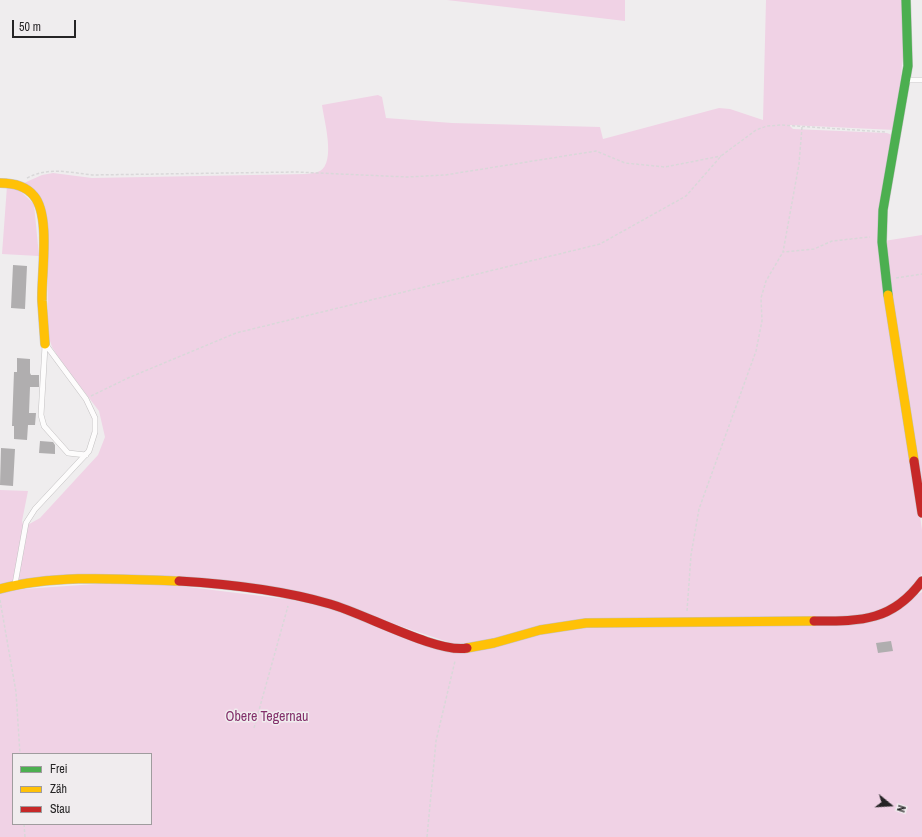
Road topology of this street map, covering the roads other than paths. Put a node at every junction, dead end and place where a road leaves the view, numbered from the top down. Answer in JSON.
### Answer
{"nodes":[{"id":1,"x":906,"y":0,"type":"edge"},
{"id":2,"x":906,"y":80,"type":"junction"},
{"id":3,"x":922,"y":80,"type":"edge"},
{"id":4,"x":0,"y":183,"type":"edge"},
{"id":5,"x":45,"y":344,"type":"junction"},
{"id":6,"x":86,"y":456,"type":"junction"},
{"id":7,"x":922,"y":513,"type":"edge"},
{"id":8,"x":922,"y":581,"type":"edge"},
{"id":9,"x":15,"y":585,"type":"junction"},
{"id":10,"x":0,"y":589,"type":"edge"}],
"edges":[{"from":1,"to":2,"type":"street"},
{"from":2,"to":3,"type":"lane"},
{"from":2,"to":7,"type":"street"},
{"from":4,"to":5,"type":"street"},
{"from":5,"to":6,"type":"lane"},
{"from":5,"to":6,"type":"lane"},
{"from":6,"to":9,"type":"lane"},
{"from":8,"to":9,"type":"street"},
{"from":9,"to":10,"type":"street"}]}
